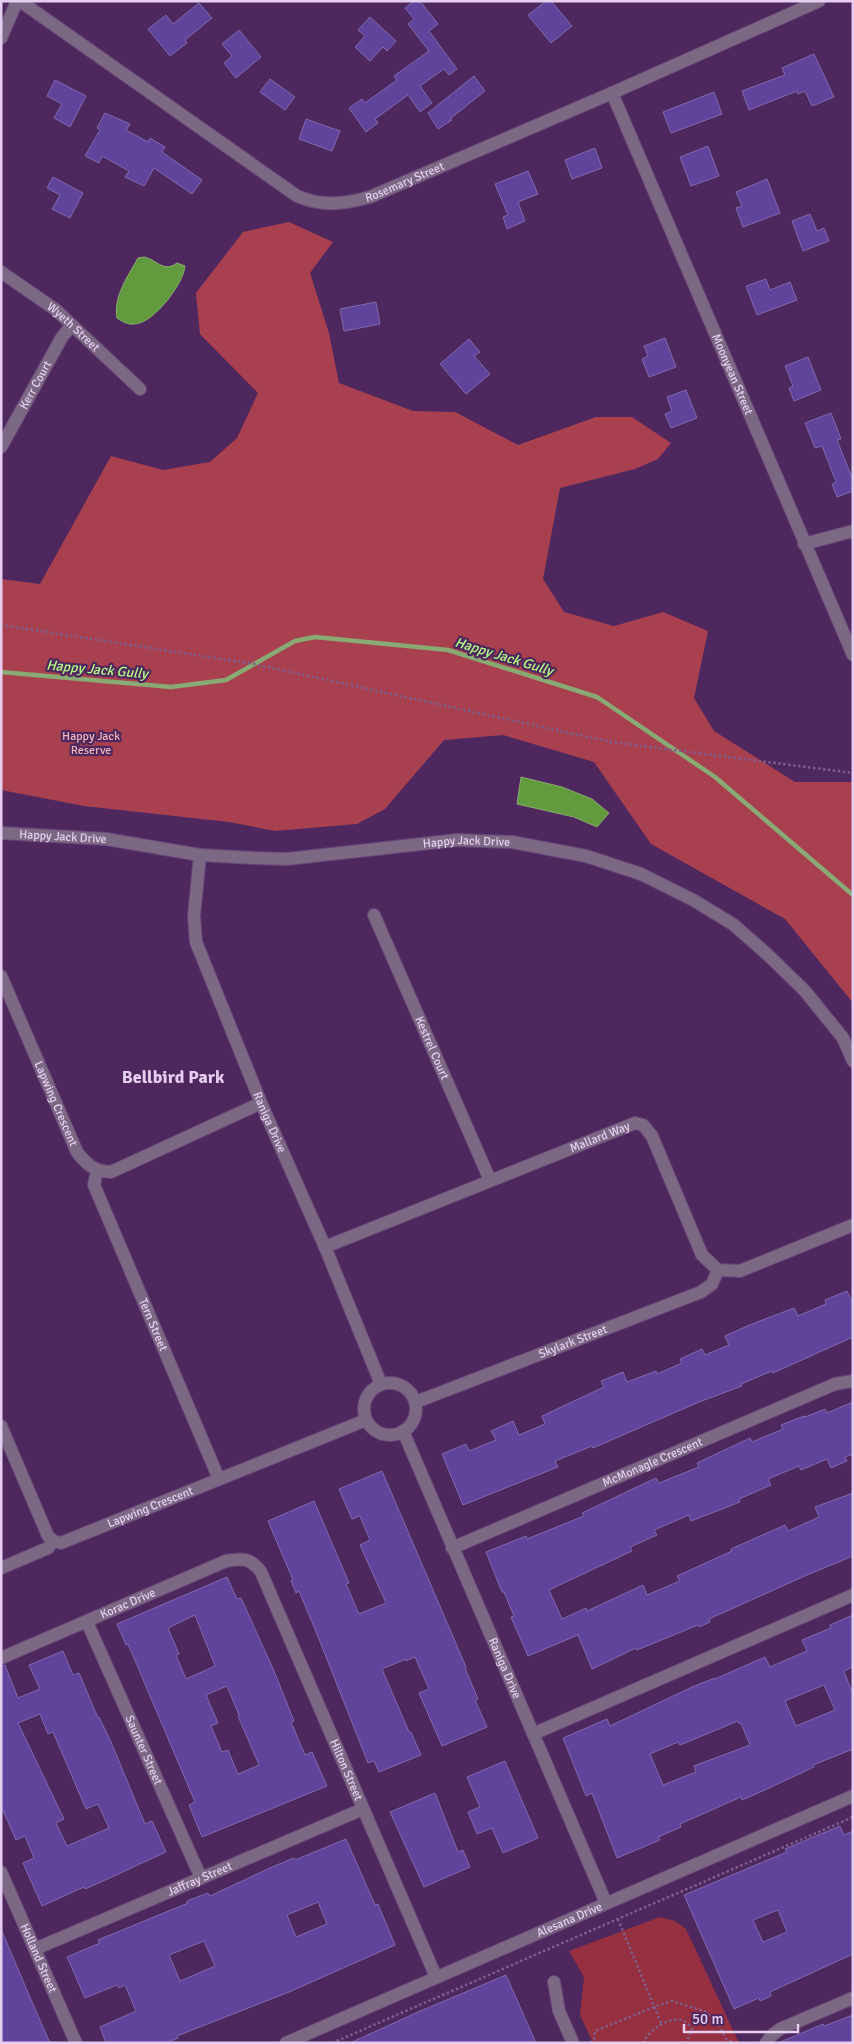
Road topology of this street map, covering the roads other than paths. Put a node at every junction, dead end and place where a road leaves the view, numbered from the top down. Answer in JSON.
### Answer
{"nodes":[{"id":1,"x":19,"y":1,"type":"edge"},
{"id":2,"x":819,"y":1,"type":"edge"},
{"id":3,"x":1,"y":38,"type":"edge"},
{"id":4,"x":612,"y":93,"type":"junction"},
{"id":5,"x":1,"y":272,"type":"edge"},
{"id":6,"x":72,"y":325,"type":"junction"},
{"id":7,"x":140,"y":389,"type":"dead end"},
{"id":8,"x":1,"y":447,"type":"edge"},
{"id":9,"x":853,"y":531,"type":"edge"},
{"id":10,"x":804,"y":544,"type":"junction"},
{"id":11,"x":853,"y":655,"type":"edge"},
{"id":12,"x":1,"y":834,"type":"edge"},
{"id":13,"x":200,"y":855,"type":"junction"},
{"id":14,"x":374,"y":915,"type":"dead end"},
{"id":15,"x":1,"y":976,"type":"edge"},
{"id":16,"x":853,"y":1061,"type":"edge"},
{"id":17,"x":262,"y":1103,"type":"junction"},
{"id":18,"x":97,"y":1171,"type":"junction"},
{"id":19,"x":490,"y":1180,"type":"junction"},
{"id":20,"x":853,"y":1225,"type":"edge"},
{"id":21,"x":325,"y":1247,"type":"junction"},
{"id":22,"x":718,"y":1270,"type":"junction"},
{"id":23,"x":853,"y":1381,"type":"edge"},
{"id":24,"x":381,"y":1384,"type":"junction"},
{"id":25,"x":416,"y":1402,"type":"junction"},
{"id":26,"x":366,"y":1420,"type":"junction"},
{"id":27,"x":1,"y":1426,"type":"edge"},
{"id":28,"x":403,"y":1431,"type":"junction"},
{"id":29,"x":219,"y":1479,"type":"junction"},
{"id":30,"x":53,"y":1541,"type":"junction"},
{"id":31,"x":452,"y":1548,"type":"junction"},
{"id":32,"x":254,"y":1563,"type":"joint"},
{"id":33,"x":1,"y":1568,"type":"edge"},
{"id":34,"x":853,"y":1595,"type":"edge"},
{"id":35,"x":87,"y":1622,"type":"junction"},
{"id":36,"x":1,"y":1658,"type":"edge"},
{"id":37,"x":533,"y":1734,"type":"junction"},
{"id":38,"x":853,"y":1796,"type":"edge"},
{"id":39,"x":363,"y":1809,"type":"junction"},
{"id":40,"x":1,"y":1872,"type":"edge"},
{"id":41,"x":201,"y":1878,"type":"junction"},
{"id":42,"x":606,"y":1903,"type":"junction"},
{"id":43,"x":35,"y":1948,"type":"junction"},
{"id":44,"x":436,"y":1977,"type":"junction"},
{"id":45,"x":554,"y":1982,"type":"dead end"},
{"id":46,"x":853,"y":1998,"type":"edge"},
{"id":47,"x":309,"y":2038,"type":"edge"},
{"id":48,"x":76,"y":2043,"type":"edge"},
{"id":49,"x":286,"y":2043,"type":"edge"},
{"id":50,"x":573,"y":2043,"type":"edge"},
{"id":51,"x":766,"y":2043,"type":"edge"}],
"edges":[{"from":1,"to":3,"type":"street"},
{"from":1,"to":4,"type":"street","name":"Rosemary Street"},
{"from":2,"to":4,"type":"street","name":"Rosemary Street"},
{"from":4,"to":10,"type":"street","name":"Moonyean Street"},
{"from":5,"to":6,"type":"street","name":"Wyeth Street"},
{"from":6,"to":7,"type":"street","name":"Wyeth Street"},
{"from":6,"to":8,"type":"street","name":"Kerr Court"},
{"from":9,"to":10,"type":"street"},
{"from":10,"to":11,"type":"street","name":"Moonyean Street"},
{"from":12,"to":13,"type":"street","name":"Happy Jack Drive"},
{"from":13,"to":16,"type":"street","name":"Happy Jack Drive"},
{"from":13,"to":17,"type":"street","name":"Raniga Drive"},
{"from":14,"to":19,"type":"street","name":"Kestrel Court"},
{"from":15,"to":18,"type":"street","name":"Lapwing Crescent"},
{"from":17,"to":18,"type":"street"},
{"from":17,"to":21,"type":"street","name":"Raniga Drive"},
{"from":18,"to":29,"type":"street","name":"Tern Street"},
{"from":19,"to":21,"type":"street","name":"Mallard Way"},
{"from":19,"to":22,"type":"street","name":"Mallard Way"},
{"from":20,"to":22,"type":"street"},
{"from":21,"to":24,"type":"street","name":"Raniga Drive"},
{"from":22,"to":25,"type":"street","name":"Skylark Street"},
{"from":23,"to":31,"type":"street","name":"McMonagle Crescent"},
{"from":24,"to":25,"type":"street"},
{"from":24,"to":26,"type":"street"},
{"from":25,"to":28,"type":"street"},
{"from":26,"to":28,"type":"street"},
{"from":26,"to":29,"type":"street","name":"Lapwing Crescent"},
{"from":27,"to":30,"type":"street"},
{"from":28,"to":31,"type":"street","name":"Raniga Drive"},
{"from":29,"to":30,"type":"street","name":"Lapwing Crescent"},
{"from":30,"to":33,"type":"street"},
{"from":31,"to":37,"type":"street","name":"Raniga Drive"},
{"from":32,"to":35,"type":"street","name":"Korac Drive"},
{"from":32,"to":39,"type":"street","name":"Hilton Street"},
{"from":34,"to":37,"type":"street"},
{"from":35,"to":36,"type":"street","name":"Korac Drive"},
{"from":35,"to":41,"type":"street","name":"Saunter Street"},
{"from":37,"to":42,"type":"street","name":"Raniga Drive"},
{"from":38,"to":42,"type":"street","name":"Alesana Drive"},
{"from":39,"to":41,"type":"street","name":"Jaffray Street"},
{"from":39,"to":44,"type":"street","name":"Hilton Street"},
{"from":40,"to":43,"type":"street","name":"Holland Street"},
{"from":41,"to":43,"type":"street","name":"Jaffray Street"},
{"from":42,"to":44,"type":"street","name":"Alesana Drive"},
{"from":43,"to":48,"type":"street","name":"Holland Street"},
{"from":44,"to":47,"type":"street","name":"Alesana Drive"},
{"from":45,"to":50,"type":"street"},
{"from":46,"to":51,"type":"street"},
{"from":47,"to":49,"type":"street","name":"Alesana Drive"}]}
